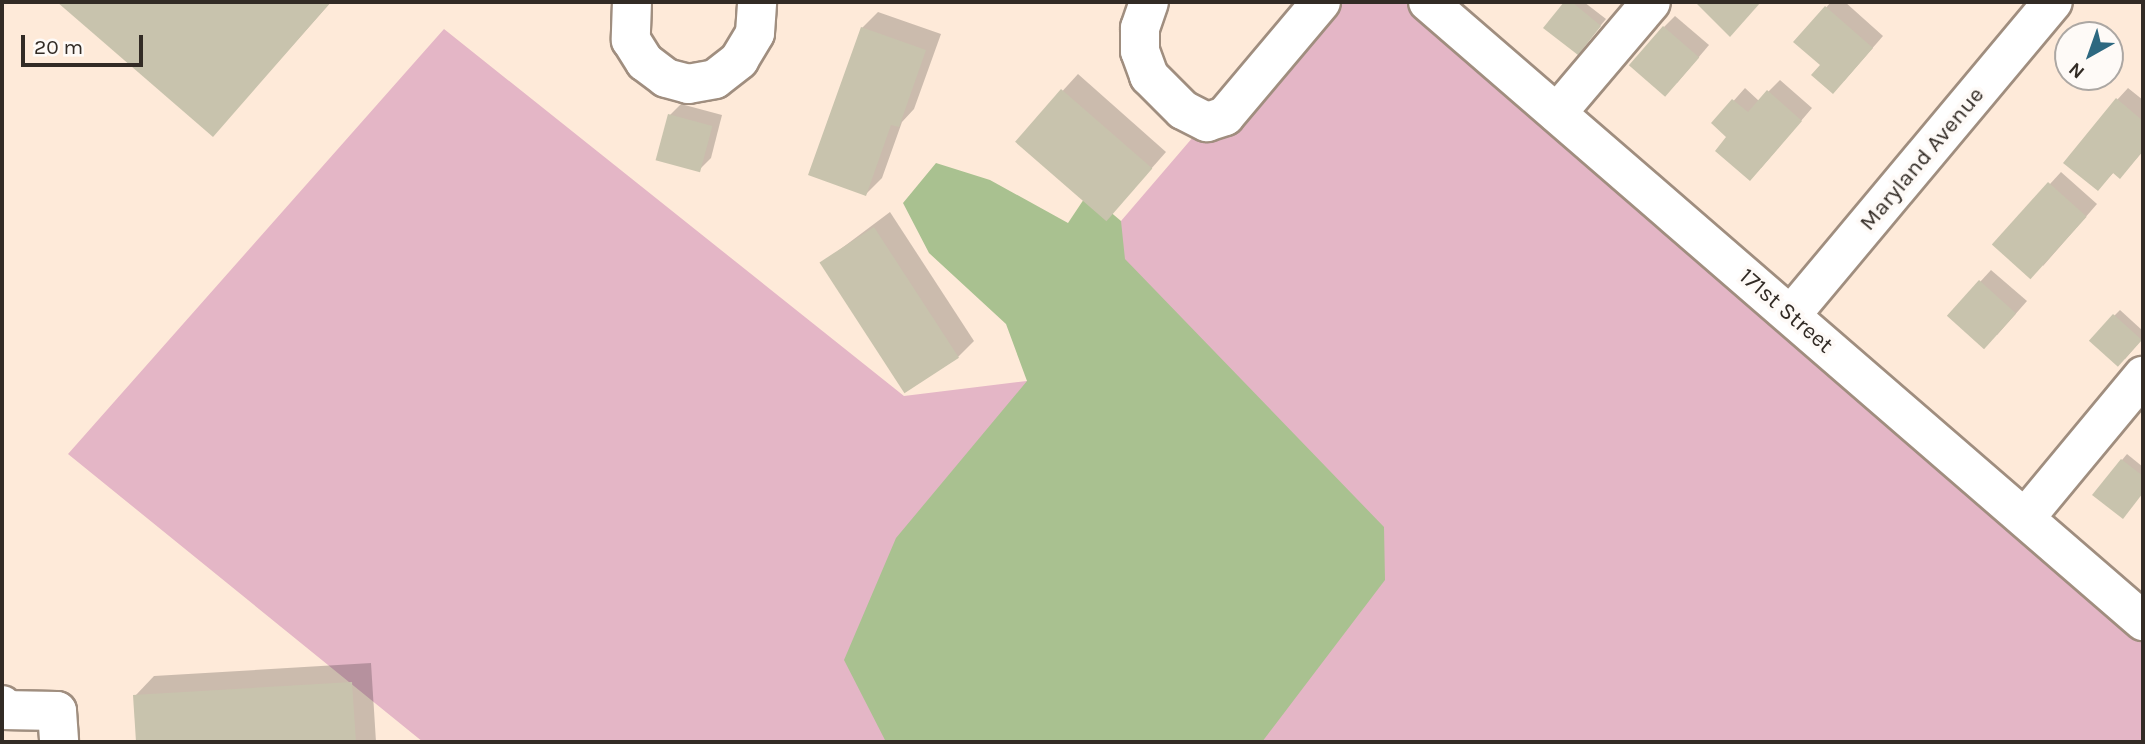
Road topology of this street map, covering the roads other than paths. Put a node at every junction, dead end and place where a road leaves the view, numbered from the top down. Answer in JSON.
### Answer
{"nodes":[{"id":1,"x":632,"y":2,"type":"edge"},
{"id":2,"x":757,"y":2,"type":"edge"},
{"id":3,"x":1149,"y":2,"type":"edge"},
{"id":4,"x":1321,"y":2,"type":"edge"},
{"id":5,"x":1428,"y":2,"type":"edge"},
{"id":6,"x":1651,"y":2,"type":"edge"},
{"id":7,"x":2053,"y":2,"type":"edge"},
{"id":8,"x":1558,"y":113,"type":"junction"},
{"id":9,"x":1791,"y":316,"type":"junction"},
{"id":10,"x":2143,"y":376,"type":"edge"},
{"id":11,"x":2025,"y":518,"type":"junction"},
{"id":12,"x":2143,"y":621,"type":"edge"},
{"id":13,"x":2,"y":708,"type":"edge"},
{"id":14,"x":59,"y":742,"type":"edge"}],
"edges":[{"from":1,"to":2,"type":"street"},
{"from":3,"to":4,"type":"street"},
{"from":5,"to":8,"type":"street","name":"171st Street"},
{"from":6,"to":8,"type":"street"},
{"from":7,"to":9,"type":"street","name":"Maryland Avenue"},
{"from":8,"to":9,"type":"street","name":"171st Street"},
{"from":9,"to":11,"type":"street","name":"171st Street"},
{"from":10,"to":11,"type":"street"},
{"from":11,"to":12,"type":"street","name":"171st Street"},
{"from":13,"to":14,"type":"street"}]}
